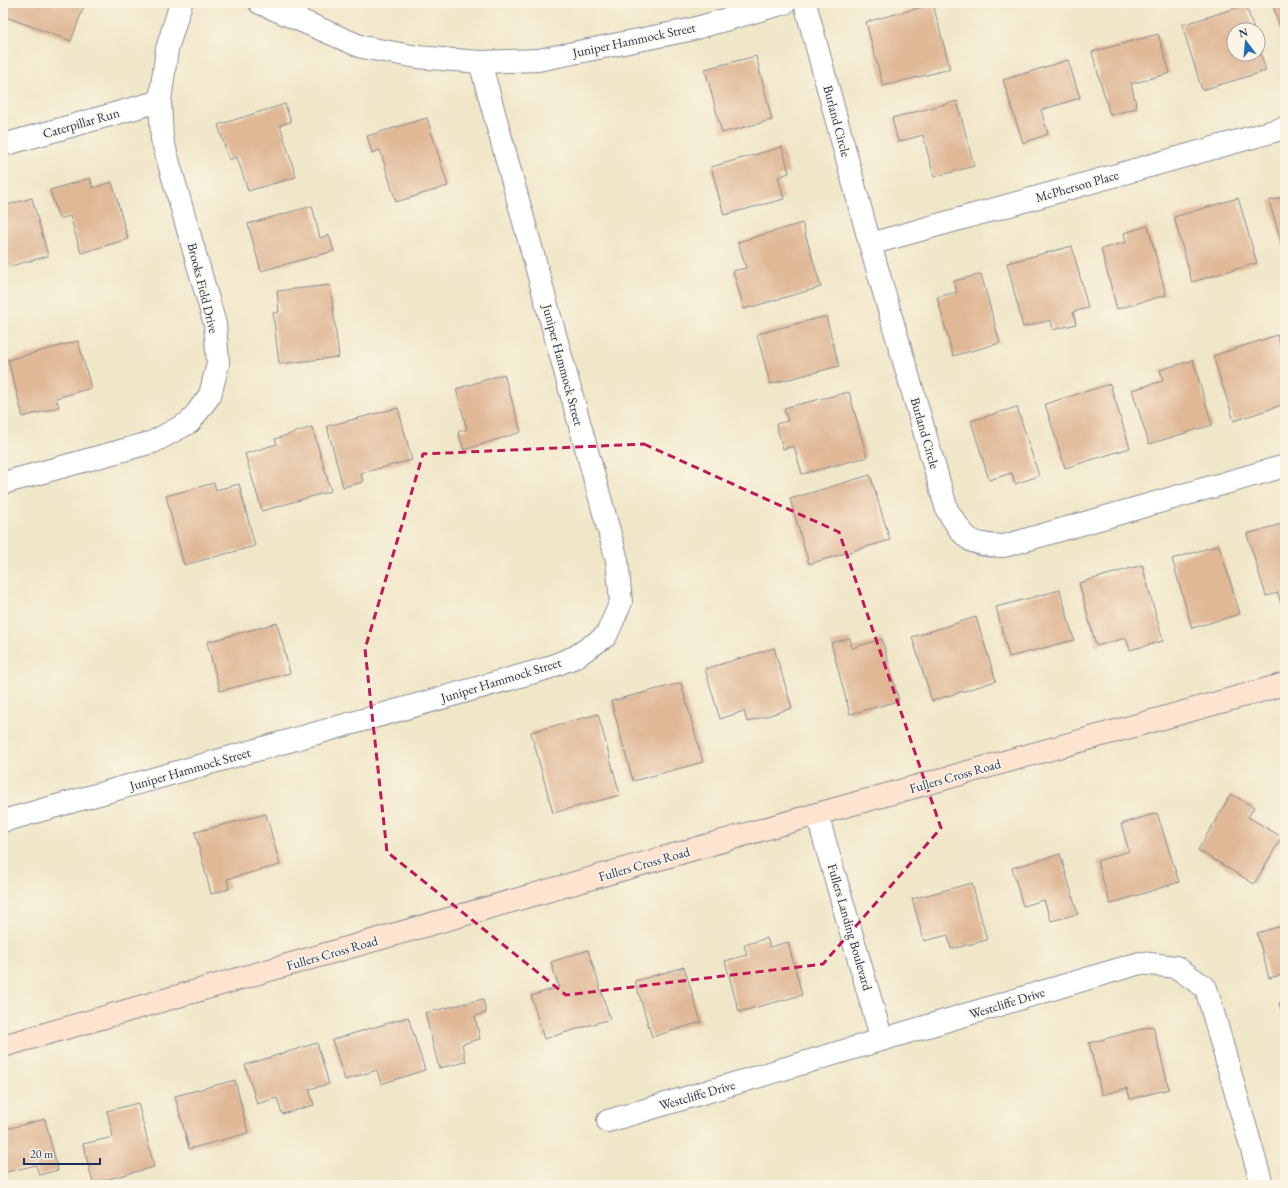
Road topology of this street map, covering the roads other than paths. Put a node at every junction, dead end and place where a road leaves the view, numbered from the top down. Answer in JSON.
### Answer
{"nodes":[{"id":1,"x":182,"y":3,"type":"edge"},
{"id":2,"x":260,"y":3,"type":"edge"},
{"id":3,"x":784,"y":3,"type":"edge"},
{"id":4,"x":805,"y":3,"type":"edge"},
{"id":5,"x":480,"y":62,"type":"junction"},
{"id":6,"x":160,"y":101,"type":"junction"},
{"id":7,"x":1285,"y":128,"type":"edge"},
{"id":8,"x":3,"y":145,"type":"edge"},
{"id":9,"x":870,"y":244,"type":"junction"},
{"id":10,"x":1285,"y":466,"type":"edge"},
{"id":11,"x":3,"y":483,"type":"edge"},
{"id":12,"x":1285,"y":684,"type":"edge"},
{"id":13,"x":817,"y":814,"type":"junction"},
{"id":14,"x":3,"y":821,"type":"edge"},
{"id":15,"x":882,"y":1040,"type":"junction"},
{"id":16,"x":3,"y":1046,"type":"edge"},
{"id":17,"x":608,"y":1121,"type":"dead end"},
{"id":18,"x":1262,"y":1185,"type":"edge"}],
"edges":[{"from":1,"to":6,"type":"street","name":"Brooks Field Drive"},
{"from":2,"to":5,"type":"street","name":"Juniper Hammock Street"},
{"from":3,"to":5,"type":"street","name":"Juniper Hammock Street"},
{"from":4,"to":9,"type":"street","name":"Burland Circle"},
{"from":5,"to":14,"type":"street","name":"Juniper Hammock Street"},
{"from":6,"to":8,"type":"street","name":"Caterpillar Run"},
{"from":6,"to":11,"type":"street","name":"Brooks Field Drive"},
{"from":7,"to":9,"type":"street","name":"McPherson Place"},
{"from":9,"to":10,"type":"street","name":"Burland Circle"},
{"from":12,"to":13,"type":"street","name":"Fullers Cross Road"},
{"from":13,"to":15,"type":"street","name":"Fullers Landing Boulevard"},
{"from":13,"to":16,"type":"street","name":"Fullers Cross Road"},
{"from":15,"to":17,"type":"street","name":"Westcliffe Drive"},
{"from":15,"to":18,"type":"street","name":"Westcliffe Drive"}]}
